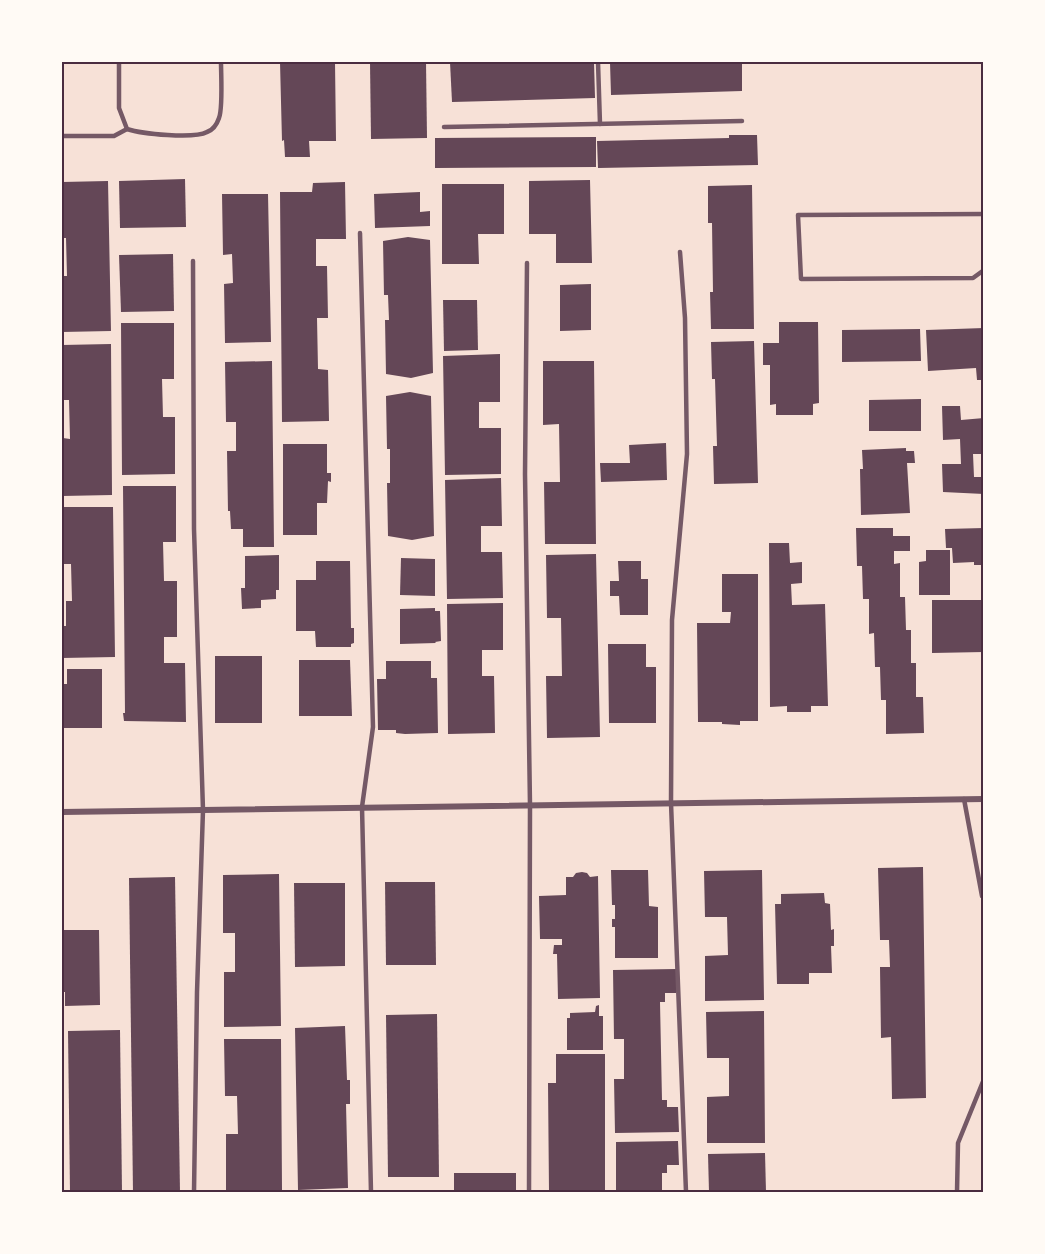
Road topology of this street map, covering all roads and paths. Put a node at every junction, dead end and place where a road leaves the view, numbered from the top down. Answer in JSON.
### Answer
{"nodes":[{"id":1,"x":119,"y":62,"type":"edge"},
{"id":2,"x":220,"y":62,"type":"edge"},
{"id":3,"x":598,"y":62,"type":"edge"},
{"id":4,"x":742,"y":121,"type":"dead end"},
{"id":5,"x":600,"y":124,"type":"junction"},
{"id":6,"x":444,"y":127,"type":"dead end"},
{"id":7,"x":127,"y":129,"type":"junction"},
{"id":8,"x":62,"y":136,"type":"edge"},
{"id":9,"x":984,"y":214,"type":"edge"},
{"id":10,"x":360,"y":233,"type":"dead end"},
{"id":11,"x":680,"y":252,"type":"dead end"},
{"id":12,"x":193,"y":261,"type":"dead end"},
{"id":13,"x":527,"y":263,"type":"dead end"},
{"id":14,"x":984,"y":270,"type":"edge"},
{"id":15,"x":964,"y":799,"type":"junction"},
{"id":16,"x":984,"y":799,"type":"edge"},
{"id":17,"x":671,"y":803,"type":"junction"},
{"id":18,"x":530,"y":805,"type":"junction"},
{"id":19,"x":362,"y":807,"type":"junction"},
{"id":20,"x":203,"y":810,"type":"junction"},
{"id":21,"x":62,"y":812,"type":"edge"},
{"id":22,"x":983,"y":896,"type":"edge"},
{"id":23,"x":984,"y":978,"type":"edge"},
{"id":24,"x":984,"y":1079,"type":"edge"},
{"id":25,"x":194,"y":1192,"type":"edge"},
{"id":26,"x":371,"y":1192,"type":"edge"},
{"id":27,"x":529,"y":1192,"type":"edge"},
{"id":28,"x":686,"y":1192,"type":"edge"},
{"id":29,"x":957,"y":1192,"type":"edge"}],
"edges":[{"from":1,"to":7,"type":"lane"},
{"from":2,"to":7,"type":"lane"},
{"from":3,"to":5,"type":"lane"},
{"from":4,"to":5,"type":"lane"},
{"from":5,"to":6,"type":"lane"},
{"from":7,"to":8,"type":"lane"},
{"from":9,"to":14,"type":"lane"},
{"from":10,"to":19,"type":"lane"},
{"from":11,"to":17,"type":"lane"},
{"from":12,"to":20,"type":"lane"},
{"from":13,"to":18,"type":"lane"},
{"from":15,"to":16,"type":"street"},
{"from":15,"to":17,"type":"street"},
{"from":15,"to":22,"type":"lane"},
{"from":17,"to":18,"type":"street"},
{"from":17,"to":28,"type":"lane"},
{"from":18,"to":19,"type":"street"},
{"from":18,"to":27,"type":"lane"},
{"from":19,"to":20,"type":"street"},
{"from":19,"to":26,"type":"lane"},
{"from":20,"to":21,"type":"street"},
{"from":20,"to":25,"type":"lane"},
{"from":22,"to":23,"type":"lane"},
{"from":24,"to":29,"type":"lane"}]}
